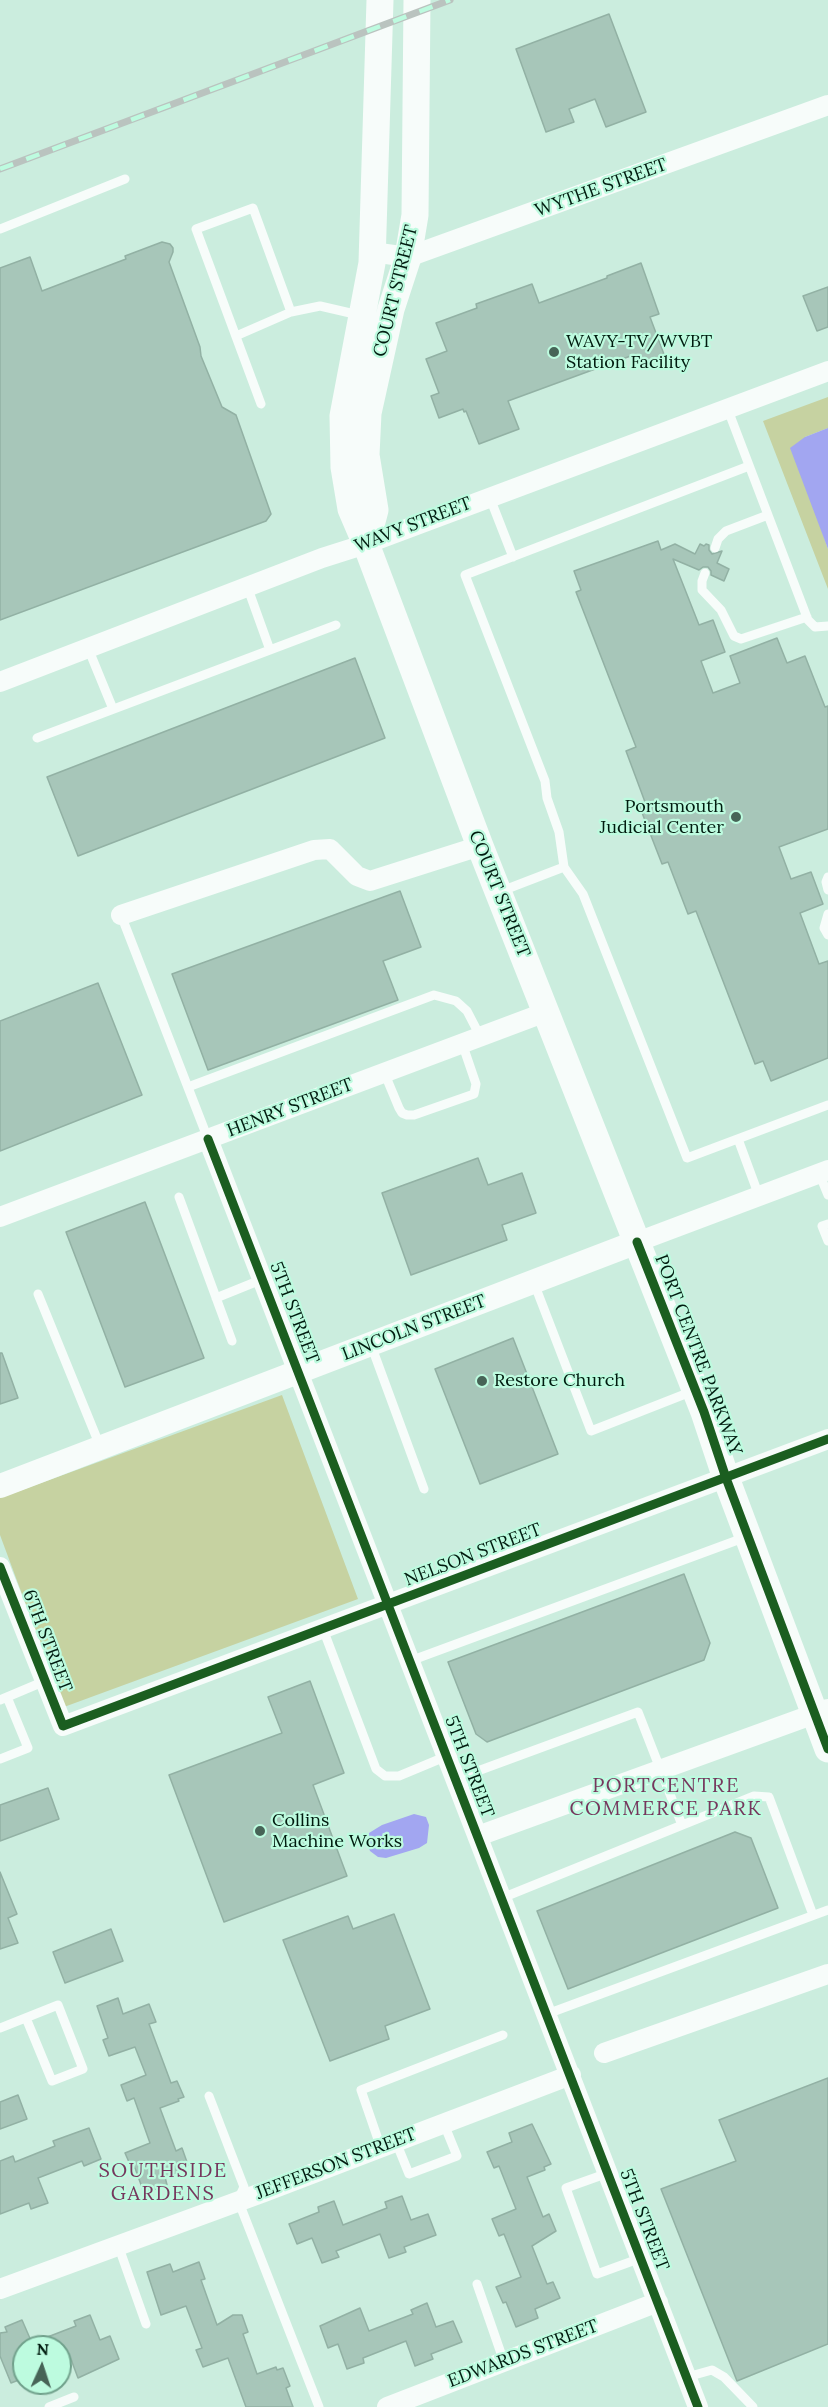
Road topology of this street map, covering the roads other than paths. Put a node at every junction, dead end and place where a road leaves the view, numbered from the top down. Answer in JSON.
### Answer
{"nodes":[{"id":1,"x":380,"y":0,"type":"edge"},
{"id":2,"x":417,"y":0,"type":"edge"},
{"id":3,"x":828,"y":105,"type":"edge"},
{"id":4,"x":125,"y":179,"type":"dead end"},
{"id":5,"x":0,"y":229,"type":"edge"},
{"id":6,"x":372,"y":252,"type":"junction"},
{"id":7,"x":408,"y":257,"type":"junction"},
{"id":8,"x":291,"y":312,"type":"junction"},
{"id":9,"x":375,"y":319,"type":"junction"},
{"id":10,"x":236,"y":336,"type":"junction"},
{"id":11,"x":828,"y":371,"type":"edge"},
{"id":12,"x":261,"y":404,"type":"dead end"},
{"id":13,"x":728,"y":410,"type":"junction"},
{"id":14,"x":749,"y":466,"type":"junction"},
{"id":15,"x":489,"y":496,"type":"junction"},
{"id":16,"x":768,"y":515,"type":"junction"},
{"id":17,"x":366,"y":544,"type":"junction"},
{"id":18,"x":715,"y":548,"type":"dead end"},
{"id":19,"x":513,"y":557,"type":"junction"},
{"id":20,"x":705,"y":573,"type":"dead end"},
{"id":21,"x":248,"y":586,"type":"junction"},
{"id":22,"x":807,"y":617,"type":"junction"},
{"id":23,"x":336,"y":625,"type":"dead end"},
{"id":24,"x":828,"y":626,"type":"edge"},
{"id":25,"x":88,"y":648,"type":"junction"},
{"id":26,"x":270,"y":650,"type":"junction"},
{"id":27,"x":0,"y":682,"type":"edge"},
{"id":28,"x":112,"y":709,"type":"junction"},
{"id":29,"x":37,"y":738,"type":"dead end"},
{"id":30,"x":480,"y":846,"type":"junction"},
{"id":31,"x":564,"y":867,"type":"junction"},
{"id":32,"x":828,"y":877,"type":"edge"},
{"id":33,"x":828,"y":890,"type":"edge"},
{"id":34,"x":498,"y":892,"type":"junction"},
{"id":35,"x":828,"y":914,"type":"edge"},
{"id":36,"x":121,"y":915,"type":"joint"},
{"id":37,"x":828,"y":935,"type":"edge"},
{"id":38,"x":546,"y":1012,"type":"junction"},
{"id":39,"x":471,"y":1040,"type":"junction"},
{"id":40,"x":384,"y":1072,"type":"junction"},
{"id":41,"x":188,"y":1087,"type":"junction"},
{"id":42,"x":828,"y":1105,"type":"edge"},
{"id":43,"x":208,"y":1138,"type":"junction"},
{"id":44,"x":738,"y":1139,"type":"junction"},
{"id":45,"x":824,"y":1172,"type":"edge"},
{"id":46,"x":828,"y":1195,"type":"edge"},
{"id":47,"x":759,"y":1196,"type":"junction"},
{"id":48,"x":179,"y":1197,"type":"dead end"},
{"id":49,"x":0,"y":1217,"type":"edge"},
{"id":50,"x":828,"y":1224,"type":"edge"},
{"id":51,"x":828,"y":1241,"type":"edge"},
{"id":52,"x":637,"y":1242,"type":"junction"},
{"id":53,"x":263,"y":1280,"type":"junction"},
{"id":54,"x":533,"y":1282,"type":"junction"},
{"id":55,"x":38,"y":1294,"type":"dead end"},
{"id":56,"x":216,"y":1298,"type":"junction"},
{"id":57,"x":232,"y":1341,"type":"dead end"},
{"id":58,"x":370,"y":1345,"type":"junction"},
{"id":59,"x":299,"y":1373,"type":"junction"},
{"id":60,"x":696,"y":1390,"type":"junction"},
{"id":61,"x":828,"y":1440,"type":"edge"},
{"id":62,"x":101,"y":1448,"type":"junction"},
{"id":63,"x":726,"y":1478,"type":"junction"},
{"id":64,"x":0,"y":1486,"type":"edge"},
{"id":65,"x":424,"y":1489,"type":"dead end"},
{"id":66,"x":748,"y":1536,"type":"junction"},
{"id":67,"x":0,"y":1567,"type":"edge"},
{"id":68,"x":388,"y":1604,"type":"junction"},
{"id":69,"x":323,"y":1629,"type":"junction"},
{"id":70,"x":410,"y":1661,"type":"junction"},
{"id":71,"x":45,"y":1681,"type":"junction"},
{"id":72,"x":4,"y":1699,"type":"edge"},
{"id":73,"x":821,"y":1712,"type":"edge"},
{"id":74,"x":63,"y":1726,"type":"joint"},
{"id":75,"x":828,"y":1749,"type":"edge"},
{"id":76,"x":447,"y":1756,"type":"junction"},
{"id":77,"x":0,"y":1759,"type":"edge"},
{"id":78,"x":661,"y":1770,"type":"junction"},
{"id":79,"x":456,"y":1779,"type":"junction"},
{"id":80,"x":682,"y":1826,"type":"junction"},
{"id":81,"x":478,"y":1836,"type":"junction"},
{"id":82,"x":502,"y":1898,"type":"junction"},
{"id":83,"x":828,"y":1910,"type":"edge"},
{"id":84,"x":813,"y":1916,"type":"junction"},
{"id":85,"x":828,"y":1974,"type":"edge"},
{"id":86,"x":547,"y":2014,"type":"junction"},
{"id":87,"x":26,"y":2018,"type":"junction"},
{"id":88,"x":0,"y":2028,"type":"edge"},
{"id":89,"x":503,"y":2035,"type":"dead end"},
{"id":90,"x":604,"y":2053,"type":"dead end"},
{"id":91,"x":571,"y":2075,"type":"junction"},
{"id":92,"x":209,"y":2096,"type":"dead end"},
{"id":93,"x":444,"y":2124,"type":"junction"},
{"id":94,"x":389,"y":2145,"type":"junction"},
{"id":95,"x":608,"y":2172,"type":"junction"},
{"id":96,"x":238,"y":2200,"type":"junction"},
{"id":97,"x":118,"y":2245,"type":"junction"},
{"id":98,"x":641,"y":2258,"type":"junction"},
{"id":99,"x":477,"y":2284,"type":"dead end"},
{"id":100,"x":0,"y":2289,"type":"edge"},
{"id":101,"x":658,"y":2302,"type":"junction"},
{"id":102,"x":146,"y":2324,"type":"dead end"},
{"id":103,"x":504,"y":2361,"type":"junction"},
{"id":104,"x":687,"y":2377,"type":"junction"},
{"id":105,"x":74,"y":2397,"type":"dead end"},
{"id":106,"x":49,"y":2407,"type":"edge"},
{"id":107,"x":318,"y":2407,"type":"edge"},
{"id":108,"x":387,"y":2407,"type":"edge"},
{"id":109,"x":698,"y":2407,"type":"edge"},
{"id":110,"x":753,"y":2407,"type":"edge"}],
"edges":[{"from":1,"to":6,"type":"main road","name":"COURT STREET"},
{"from":2,"to":7,"type":"main road","name":"COURT STREET"},
{"from":3,"to":7,"type":"street","name":"WYTHE STREET"},
{"from":4,"to":5,"type":"lane"},
{"from":6,"to":7,"type":"street","name":"WYTHE STREET"},
{"from":6,"to":9,"type":"main road","name":"COURT STREET"},
{"from":7,"to":9,"type":"main road","name":"COURT STREET"},
{"from":8,"to":9,"type":"lane"},
{"from":8,"to":10,"type":"lane"},
{"from":8,"to":10,"type":"lane"},
{"from":9,"to":17,"type":"main road","name":"COURT STREET"},
{"from":10,"to":12,"type":"lane"},
{"from":11,"to":13,"type":"street","name":"WAVY STREET"},
{"from":13,"to":14,"type":"lane"},
{"from":13,"to":15,"type":"street","name":"WAVY STREET"},
{"from":14,"to":16,"type":"lane"},
{"from":14,"to":19,"type":"lane"},
{"from":15,"to":17,"type":"street","name":"WAVY STREET"},
{"from":15,"to":19,"type":"lane"},
{"from":16,"to":18,"type":"lane"},
{"from":16,"to":22,"type":"lane"},
{"from":17,"to":21,"type":"street","name":"WAVY STREET"},
{"from":17,"to":30,"type":"main road","name":"COURT STREET"},
{"from":19,"to":31,"type":"lane"},
{"from":20,"to":22,"type":"lane"},
{"from":21,"to":25,"type":"street","name":"WAVY STREET"},
{"from":21,"to":26,"type":"lane"},
{"from":22,"to":24,"type":"lane"},
{"from":23,"to":26,"type":"lane"},
{"from":25,"to":27,"type":"street","name":"WAVY STREET"},
{"from":25,"to":28,"type":"lane"},
{"from":26,"to":28,"type":"lane"},
{"from":28,"to":29,"type":"lane"},
{"from":30,"to":34,"type":"main road","name":"COURT STREET"},
{"from":30,"to":36,"type":"street"},
{"from":31,"to":34,"type":"lane"},
{"from":31,"to":44,"type":"lane"},
{"from":32,"to":33,"type":"lane"},
{"from":34,"to":38,"type":"main road","name":"COURT STREET"},
{"from":35,"to":37,"type":"lane"},
{"from":36,"to":41,"type":"lane"},
{"from":38,"to":39,"type":"street","name":"HENRY STREET"},
{"from":38,"to":52,"type":"main road","name":"COURT STREET"},
{"from":39,"to":40,"type":"street","name":"HENRY STREET"},
{"from":39,"to":40,"type":"lane"},
{"from":39,"to":41,"type":"lane"},
{"from":40,"to":43,"type":"street","name":"HENRY STREET"},
{"from":41,"to":43,"type":"lane"},
{"from":42,"to":44,"type":"lane"},
{"from":43,"to":49,"type":"street","name":"HENRY STREET"},
{"from":43,"to":53,"type":"street","name":"5TH STREET"},
{"from":44,"to":47,"type":"lane"},
{"from":45,"to":46,"type":"lane"},
{"from":45,"to":47,"type":"street","name":"LINCOLN STREET"},
{"from":47,"to":52,"type":"street","name":"LINCOLN STREET"},
{"from":48,"to":56,"type":"lane"},
{"from":50,"to":51,"type":"lane"},
{"from":52,"to":54,"type":"street","name":"LINCOLN STREET"},
{"from":52,"to":60,"type":"main road","name":"PORT CENTRE PARKWAY"},
{"from":53,"to":56,"type":"lane"},
{"from":53,"to":59,"type":"street","name":"5TH STREET"},
{"from":54,"to":58,"type":"street","name":"LINCOLN STREET"},
{"from":54,"to":60,"type":"lane"},
{"from":55,"to":62,"type":"lane"},
{"from":56,"to":57,"type":"lane"},
{"from":58,"to":59,"type":"street","name":"LINCOLN STREET"},
{"from":58,"to":65,"type":"lane"},
{"from":59,"to":62,"type":"street","name":"LINCOLN STREET"},
{"from":59,"to":68,"type":"street","name":"5TH STREET"},
{"from":60,"to":63,"type":"main road","name":"PORT CENTRE PARKWAY"},
{"from":61,"to":63,"type":"street","name":"NELSON STREET"},
{"from":62,"to":64,"type":"street","name":"LINCOLN STREET"},
{"from":63,"to":66,"type":"main road","name":"PORT CENTRE PARKWAY"},
{"from":63,"to":68,"type":"street","name":"NELSON STREET"},
{"from":66,"to":70,"type":"lane"},
{"from":66,"to":73,"type":"main road","name":"PORT CENTRE PARKWAY"},
{"from":67,"to":71,"type":"street","name":"6TH STREET"},
{"from":68,"to":69,"type":"street","name":"NELSON STREET"},
{"from":68,"to":70,"type":"street","name":"5TH STREET"},
{"from":69,"to":74,"type":"street","name":"NELSON STREET"},
{"from":69,"to":76,"type":"lane"},
{"from":70,"to":76,"type":"street","name":"5TH STREET"},
{"from":71,"to":72,"type":"lane"},
{"from":71,"to":74,"type":"street","name":"6TH STREET"},
{"from":72,"to":77,"type":"lane"},
{"from":73,"to":75,"type":"main road","name":"PORT CENTRE PARKWAY"},
{"from":73,"to":78,"type":"street"},
{"from":76,"to":79,"type":"street","name":"5TH STREET"},
{"from":78,"to":79,"type":"lane"},
{"from":78,"to":80,"type":"lane"},
{"from":78,"to":81,"type":"street"},
{"from":79,"to":81,"type":"street","name":"5TH STREET"},
{"from":80,"to":82,"type":"lane"},
{"from":80,"to":84,"type":"lane"},
{"from":81,"to":82,"type":"street","name":"5TH STREET"},
{"from":82,"to":86,"type":"street","name":"5TH STREET"},
{"from":83,"to":84,"type":"lane"},
{"from":84,"to":86,"type":"lane"},
{"from":85,"to":90,"type":"street"},
{"from":86,"to":91,"type":"street","name":"5TH STREET"},
{"from":87,"to":87,"type":"lane"},
{"from":87,"to":88,"type":"lane"},
{"from":89,"to":94,"type":"lane"},
{"from":91,"to":93,"type":"street","name":"JEFFERSON STREET"},
{"from":91,"to":95,"type":"street","name":"5TH STREET"},
{"from":92,"to":96,"type":"lane"},
{"from":93,"to":94,"type":"street","name":"JEFFERSON STREET"},
{"from":93,"to":94,"type":"lane"},
{"from":94,"to":96,"type":"street","name":"JEFFERSON STREET"},
{"from":95,"to":98,"type":"street","name":"5TH STREET"},
{"from":95,"to":98,"type":"lane"},
{"from":96,"to":97,"type":"street","name":"JEFFERSON STREET"},
{"from":96,"to":107,"type":"lane"},
{"from":97,"to":100,"type":"street","name":"JEFFERSON STREET"},
{"from":97,"to":102,"type":"lane"},
{"from":98,"to":101,"type":"street","name":"5TH STREET"},
{"from":99,"to":103,"type":"lane"},
{"from":101,"to":103,"type":"street","name":"EDWARDS STREET"},
{"from":101,"to":104,"type":"street","name":"5TH STREET"},
{"from":103,"to":108,"type":"street","name":"EDWARDS STREET"},
{"from":104,"to":109,"type":"street","name":"5TH STREET"},
{"from":104,"to":110,"type":"lane"},
{"from":105,"to":106,"type":"lane"}]}
